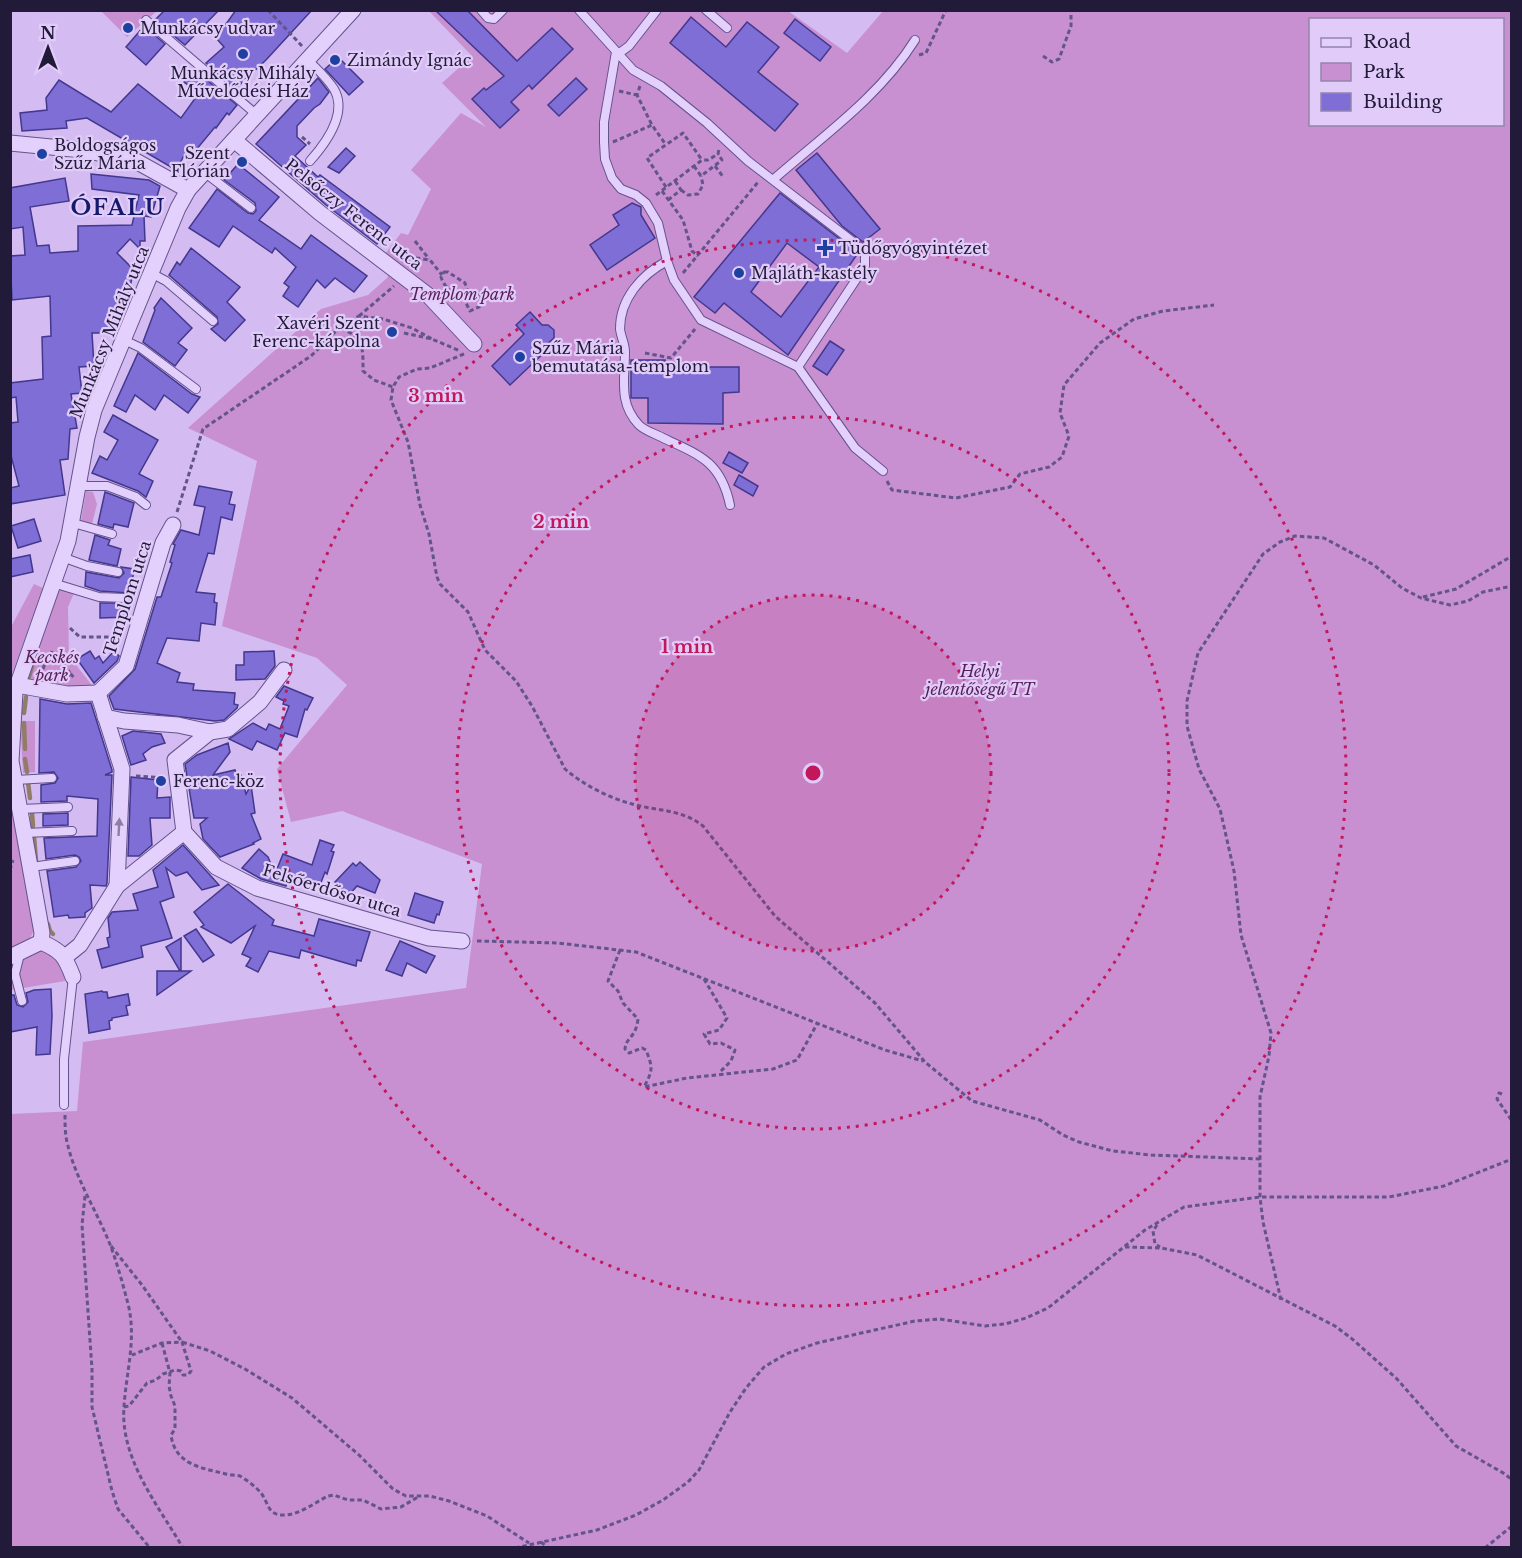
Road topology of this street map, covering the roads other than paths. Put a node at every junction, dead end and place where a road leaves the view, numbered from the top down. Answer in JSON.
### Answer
{"nodes":[{"id":1,"x":353,"y":10,"type":"edge"},
{"id":2,"x":481,"y":10,"type":"edge"},
{"id":3,"x":503,"y":10,"type":"edge"},
{"id":4,"x":579,"y":10,"type":"edge"},
{"id":5,"x":657,"y":10,"type":"edge"},
{"id":6,"x":706,"y":10,"type":"edge"},
{"id":7,"x":146,"y":20,"type":"dead end"},
{"id":8,"x":728,"y":28,"type":"dead end"},
{"id":9,"x":915,"y":40,"type":"dead end"},
{"id":10,"x":617,"y":53,"type":"junction"},
{"id":11,"x":310,"y":58,"type":"junction"},
{"id":12,"x":257,"y":115,"type":"junction"},
{"id":13,"x":234,"y":140,"type":"junction"},
{"id":14,"x":10,"y":143,"type":"edge"},
{"id":15,"x":310,"y":161,"type":"dead end"},
{"id":16,"x":204,"y":171,"type":"junction"},
{"id":17,"x":774,"y":179,"type":"junction"},
{"id":18,"x":188,"y":190,"type":"junction"},
{"id":19,"x":251,"y":208,"type":"dead end"},
{"id":20,"x":667,"y":261,"type":"junction"},
{"id":21,"x":151,"y":273,"type":"junction"},
{"id":22,"x":213,"y":321,"type":"dead end"},
{"id":23,"x":124,"y":340,"type":"junction"},
{"id":24,"x":470,"y":348,"type":"road end"},
{"id":25,"x":798,"y":368,"type":"junction"},
{"id":26,"x":196,"y":389,"type":"dead end"},
{"id":27,"x":883,"y":471,"type":"road end"},
{"id":28,"x":80,"y":486,"type":"junction"},
{"id":29,"x":146,"y":505,"type":"dead end"},
{"id":30,"x":730,"y":505,"type":"dead end"},
{"id":31,"x":175,"y":519,"type":"road end"},
{"id":32,"x":73,"y":523,"type":"junction"},
{"id":33,"x":112,"y":534,"type":"dead end"},
{"id":34,"x":62,"y":557,"type":"junction"},
{"id":35,"x":118,"y":572,"type":"dead end"},
{"id":36,"x":53,"y":583,"type":"junction"},
{"id":37,"x":125,"y":598,"type":"dead end"},
{"id":38,"x":284,"y":670,"type":"dead end"},
{"id":39,"x":17,"y":685,"type":"junction"},
{"id":40,"x":98,"y":693,"type":"junction"},
{"id":41,"x":105,"y":717,"type":"junction"},
{"id":42,"x":210,"y":732,"type":"junction"},
{"id":43,"x":11,"y":762,"type":"edge"},
{"id":44,"x":52,"y":778,"type":"dead end"},
{"id":45,"x":15,"y":780,"type":"junction"},
{"id":46,"x":69,"y":807,"type":"dead end"},
{"id":47,"x":21,"y":809,"type":"junction"},
{"id":48,"x":72,"y":831,"type":"dead end"},
{"id":49,"x":184,"y":832,"type":"junction"},
{"id":50,"x":25,"y":834,"type":"junction"},
{"id":51,"x":75,"y":861,"type":"dead end"},
{"id":52,"x":31,"y":867,"type":"junction"},
{"id":53,"x":117,"y":886,"type":"junction"},
{"id":54,"x":462,"y":941,"type":"road end"},
{"id":55,"x":41,"y":942,"type":"junction"},
{"id":56,"x":15,"y":956,"type":"edge"},
{"id":57,"x":65,"y":957,"type":"junction"},
{"id":58,"x":73,"y":977,"type":"joint"},
{"id":59,"x":22,"y":1001,"type":"dead end"},
{"id":60,"x":64,"y":1105,"type":"road end"}],
"edges":[{"from":1,"to":11,"type":"street","name":"Munkácsy Mihály utca"},
{"from":2,"to":3,"type":"lane"},
{"from":4,"to":10,"type":"lane"},
{"from":5,"to":10,"type":"lane"},
{"from":6,"to":8,"type":"lane"},
{"from":7,"to":12,"type":"lane"},
{"from":9,"to":17,"type":"lane"},
{"from":10,"to":17,"type":"lane"},
{"from":10,"to":20,"type":"lane"},
{"from":11,"to":12,"type":"street","name":"Munkácsy Mihály utca"},
{"from":11,"to":15,"type":"lane"},
{"from":12,"to":13,"type":"street","name":"Munkácsy Mihály utca"},
{"from":13,"to":16,"type":"street","name":"Munkácsy Mihály utca"},
{"from":13,"to":24,"type":"street","name":"Pelsőczy Ferenc utca"},
{"from":14,"to":18,"type":"street"},
{"from":16,"to":18,"type":"street","name":"Munkácsy Mihály utca"},
{"from":16,"to":19,"type":"lane"},
{"from":17,"to":25,"type":"lane"},
{"from":18,"to":21,"type":"street","name":"Munkácsy Mihály utca"},
{"from":20,"to":25,"type":"lane"},
{"from":20,"to":30,"type":"lane"},
{"from":21,"to":22,"type":"lane"},
{"from":21,"to":23,"type":"street","name":"Munkácsy Mihály utca"},
{"from":23,"to":26,"type":"lane"},
{"from":23,"to":28,"type":"street","name":"Munkácsy Mihály utca"},
{"from":25,"to":27,"type":"lane"},
{"from":28,"to":29,"type":"lane"},
{"from":28,"to":32,"type":"street","name":"Munkácsy Mihály utca"},
{"from":31,"to":40,"type":"street","name":"Templom utca"},
{"from":32,"to":33,"type":"lane"},
{"from":32,"to":34,"type":"street","name":"Munkácsy Mihály utca"},
{"from":34,"to":35,"type":"lane"},
{"from":34,"to":36,"type":"street","name":"Munkácsy Mihály utca"},
{"from":36,"to":37,"type":"lane"},
{"from":36,"to":39,"type":"street","name":"Munkácsy Mihály utca"},
{"from":38,"to":42,"type":"street"},
{"from":39,"to":40,"type":"street"},
{"from":39,"to":43,"type":"street","name":"Munkácsy Mihály utca"},
{"from":40,"to":41,"type":"street"},
{"from":41,"to":42,"type":"street"},
{"from":53,"to":41,"type":"street","one_way":true},
{"from":42,"to":49,"type":"street"},
{"from":43,"to":45,"type":"street","name":"Munkácsy Mihály utca"},
{"from":44,"to":45,"type":"lane"},
{"from":45,"to":47,"type":"street","name":"Munkácsy Mihály utca"},
{"from":46,"to":47,"type":"lane"},
{"from":47,"to":50,"type":"street","name":"Munkácsy Mihály utca"},
{"from":48,"to":50,"type":"lane"},
{"from":49,"to":53,"type":"street"},
{"from":49,"to":54,"type":"street","name":"Felsőerdősor utca"},
{"from":50,"to":52,"type":"street","name":"Munkácsy Mihály utca"},
{"from":51,"to":52,"type":"lane"},
{"from":52,"to":55,"type":"street","name":"Munkácsy Mihály utca"},
{"from":53,"to":57,"type":"street"},
{"from":55,"to":56,"type":"street"},
{"from":55,"to":57,"type":"street"},
{"from":56,"to":59,"type":"lane"},
{"from":57,"to":58,"type":"street"},
{"from":58,"to":60,"type":"lane"}]}
